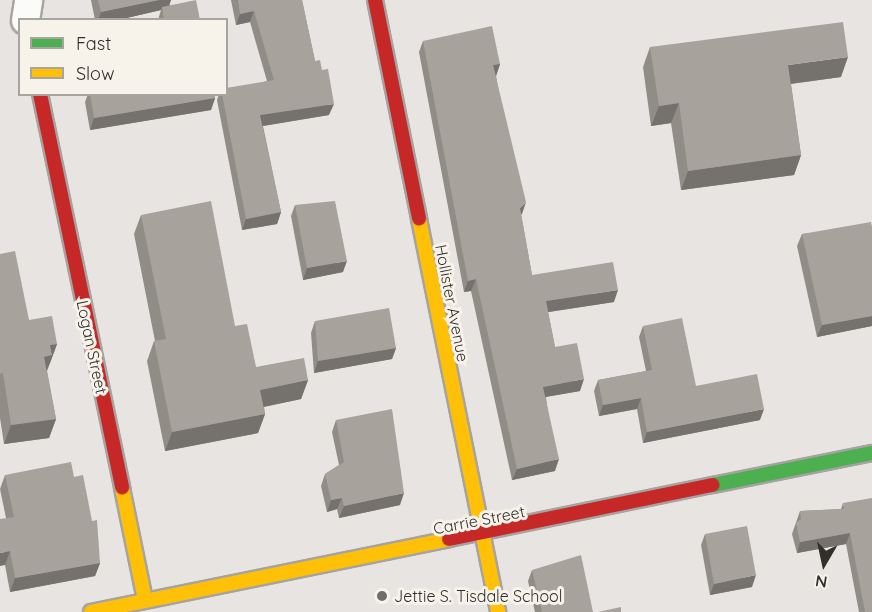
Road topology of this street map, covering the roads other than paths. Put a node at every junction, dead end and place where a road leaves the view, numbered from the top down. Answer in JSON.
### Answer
{"nodes":[{"id":1,"x":28,"y":0,"type":"edge"},
{"id":2,"x":375,"y":0,"type":"edge"},
{"id":3,"x":25,"y":18,"type":"edge"},
{"id":4,"x":40,"y":96,"type":"edge"},
{"id":5,"x":872,"y":453,"type":"edge"},
{"id":6,"x":483,"y":536,"type":"junction"},
{"id":7,"x":145,"y":600,"type":"junction"},
{"id":8,"x":91,"y":612,"type":"edge"},
{"id":9,"x":498,"y":612,"type":"edge"}],
"edges":[{"from":1,"to":3,"type":"street"},
{"from":2,"to":6,"type":"street","name":"Hollister Avenue"},
{"from":4,"to":7,"type":"street","name":"Logan Street"},
{"from":5,"to":6,"type":"street","name":"Carrie Street"},
{"from":6,"to":7,"type":"street","name":"Carrie Street"},
{"from":6,"to":9,"type":"street","name":"Hollister Avenue"},
{"from":7,"to":8,"type":"street","name":"Carrie Street"}]}
